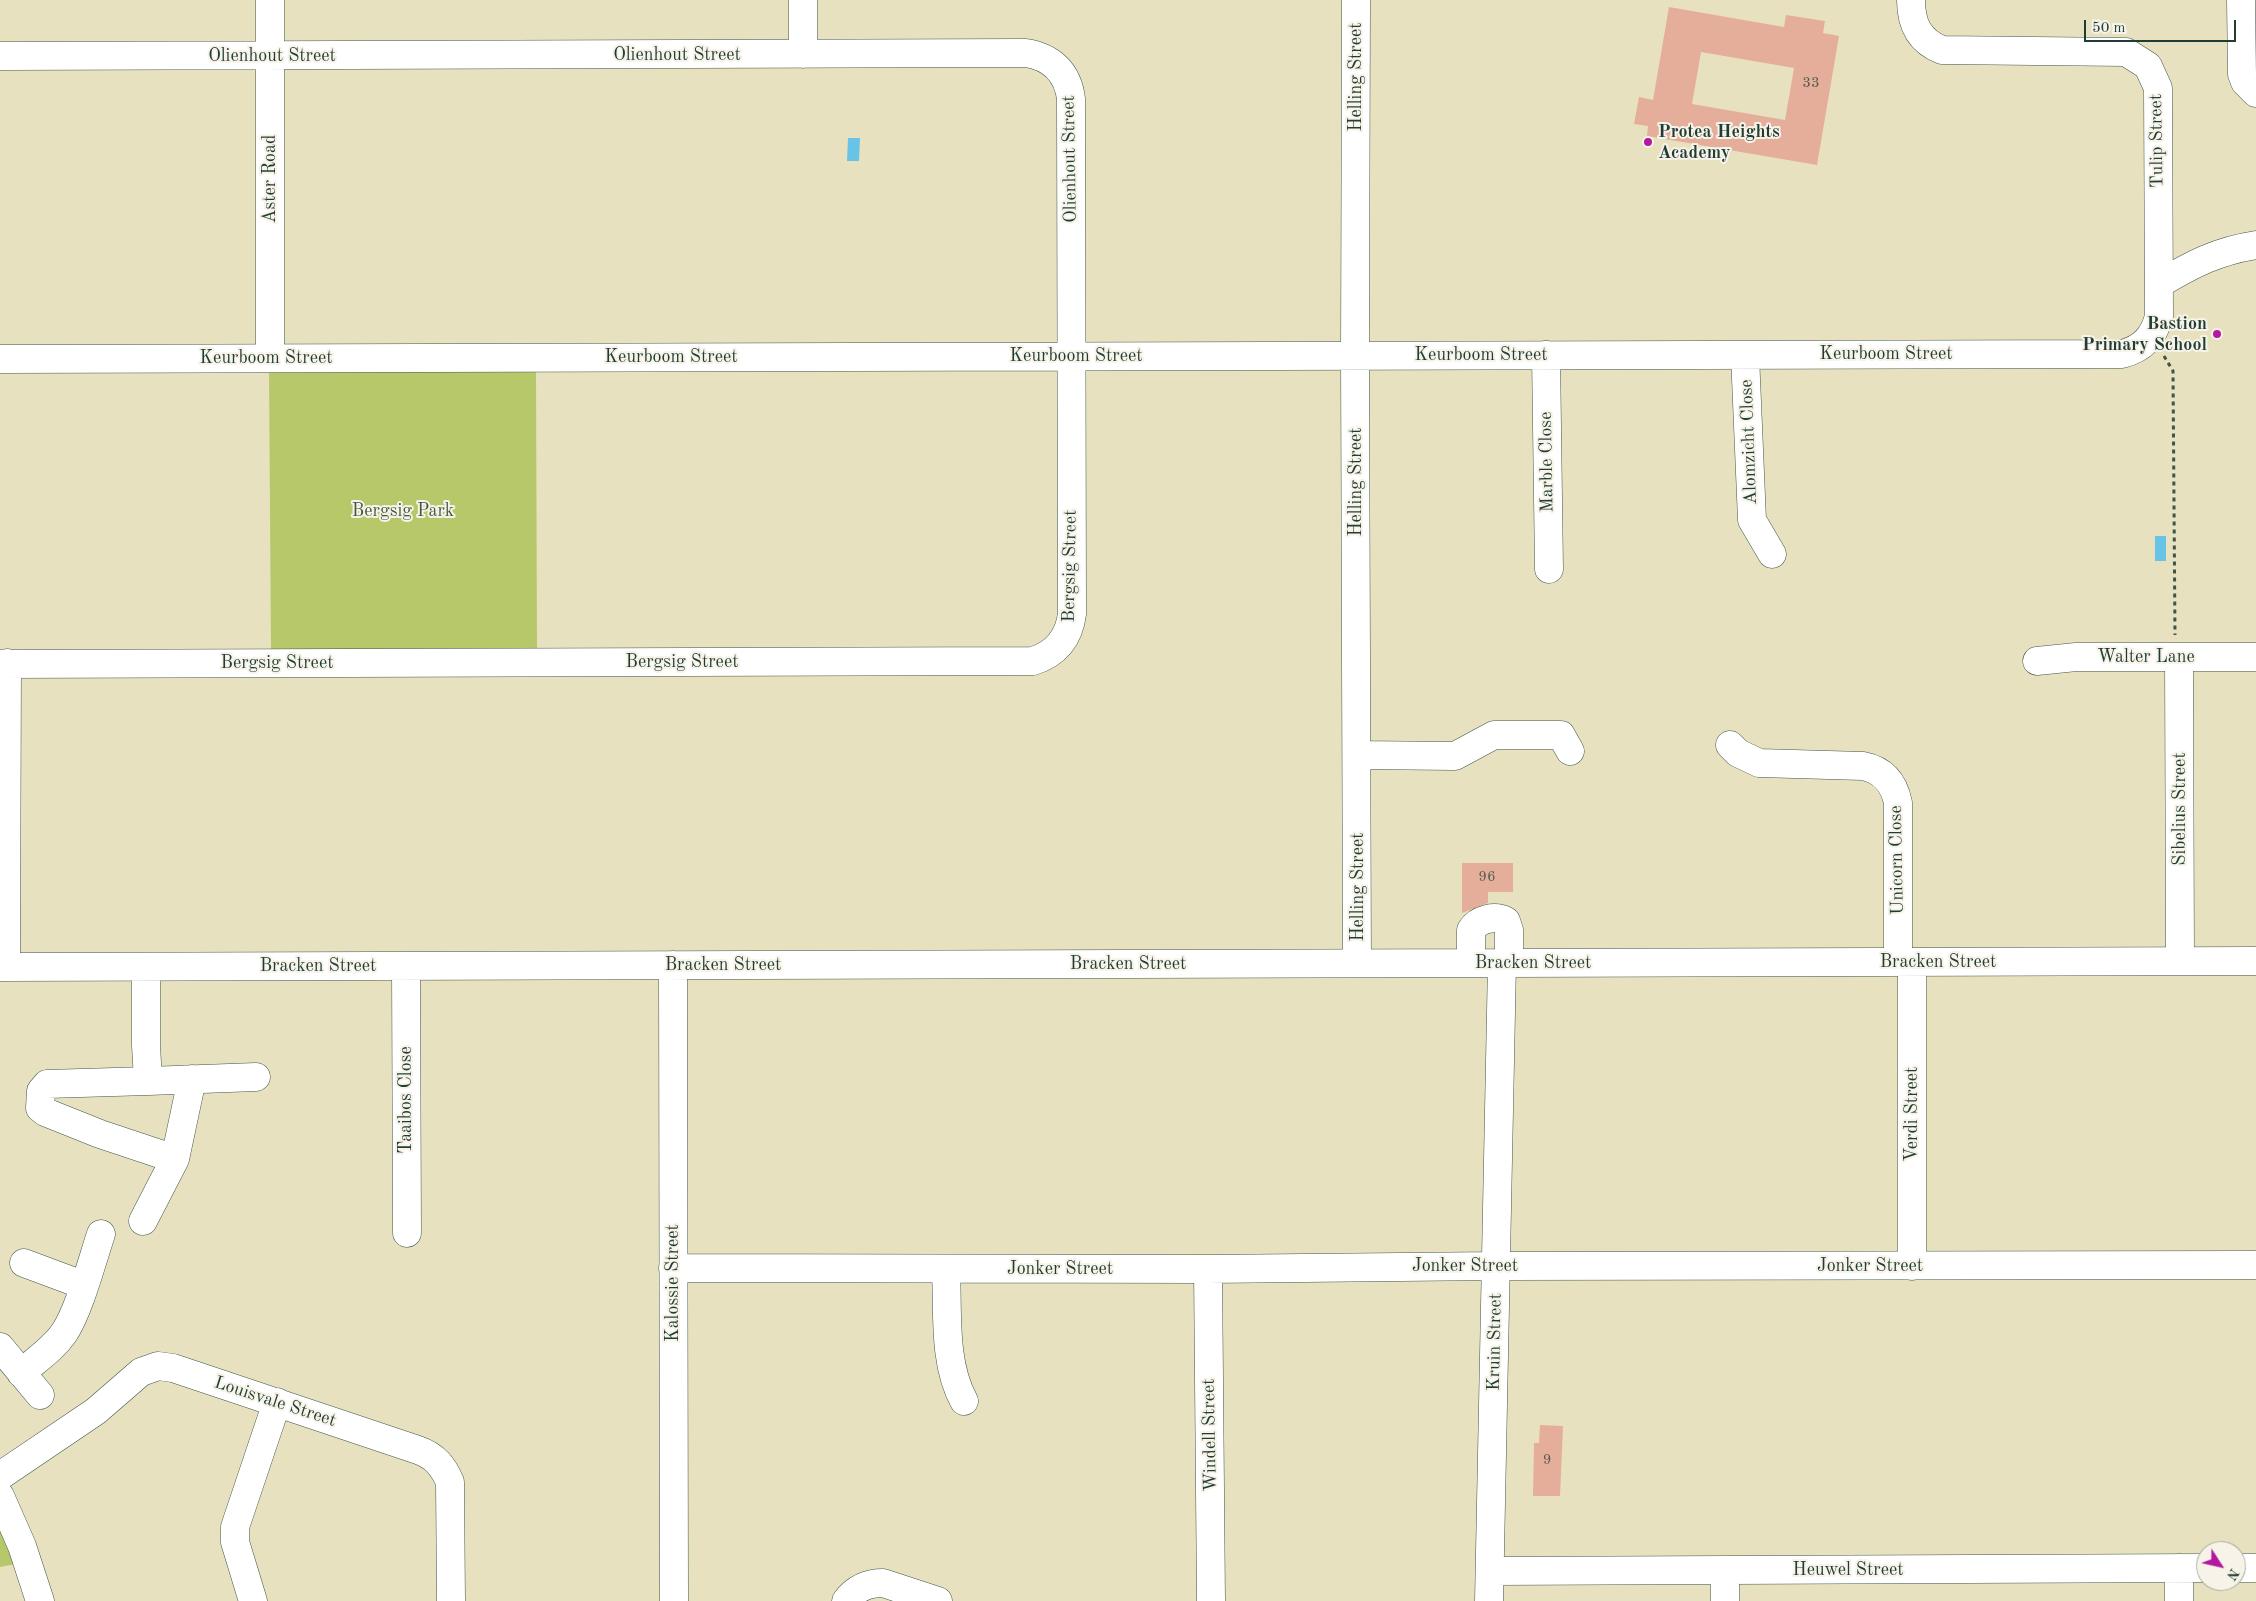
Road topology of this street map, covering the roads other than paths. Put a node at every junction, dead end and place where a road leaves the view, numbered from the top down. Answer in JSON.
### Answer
{"nodes":[{"id":1,"x":270,"y":0,"type":"edge"},
{"id":2,"x":803,"y":0,"type":"edge"},
{"id":3,"x":1356,"y":0,"type":"edge"},
{"id":4,"x":1911,"y":0,"type":"edge"},
{"id":5,"x":2241,"y":0,"type":"edge"},
{"id":6,"x":803,"y":54,"type":"junction"},
{"id":7,"x":0,"y":56,"type":"edge"},
{"id":8,"x":270,"y":56,"type":"junction"},
{"id":9,"x":2256,"y":93,"type":"edge"},
{"id":10,"x":2256,"y":245,"type":"edge"},
{"id":11,"x":2159,"y":284,"type":"junction"},
{"id":12,"x":2148,"y":340,"type":"joint"},
{"id":13,"x":1546,"y":355,"type":"junction"},
{"id":14,"x":1745,"y":355,"type":"junction"},
{"id":15,"x":1070,"y":356,"type":"junction"},
{"id":16,"x":1355,"y":356,"type":"junction"},
{"id":17,"x":270,"y":358,"type":"junction"},
{"id":18,"x":0,"y":359,"type":"edge"},
{"id":19,"x":1772,"y":554,"type":"dead end"},
{"id":20,"x":1549,"y":569,"type":"dead end"},
{"id":21,"x":2179,"y":657,"type":"junction"},
{"id":22,"x":2256,"y":657,"type":"edge"},
{"id":23,"x":2037,"y":661,"type":"dead end"},
{"id":24,"x":4,"y":664,"type":"edge"},
{"id":25,"x":1730,"y":745,"type":"dead end"},
{"id":26,"x":1570,"y":751,"type":"dead end"},
{"id":27,"x":1358,"y":755,"type":"junction"},
{"id":28,"x":2180,"y":961,"type":"junction"},
{"id":29,"x":2256,"y":961,"type":"edge"},
{"id":30,"x":1905,"y":962,"type":"junction"},
{"id":31,"x":1357,"y":963,"type":"junction"},
{"id":32,"x":1471,"y":963,"type":"junction"},
{"id":33,"x":1506,"y":963,"type":"junction"},
{"id":34,"x":672,"y":965,"type":"junction"},
{"id":35,"x":406,"y":966,"type":"junction"},
{"id":36,"x":3,"y":967,"type":"edge"},
{"id":37,"x":146,"y":967,"type":"junction"},
{"id":38,"x":256,"y":1077,"type":"dead end"},
{"id":39,"x":192,"y":1079,"type":"junction"},
{"id":40,"x":148,"y":1081,"type":"junction"},
{"id":41,"x":175,"y":1159,"type":"junction"},
{"id":42,"x":143,"y":1221,"type":"dead end"},
{"id":43,"x":101,"y":1234,"type":"dead end"},
{"id":44,"x":406,"y":1234,"type":"dead end"},
{"id":45,"x":24,"y":1263,"type":"dead end"},
{"id":46,"x":2256,"y":1265,"type":"edge"},
{"id":47,"x":1496,"y":1266,"type":"junction"},
{"id":48,"x":1912,"y":1266,"type":"junction"},
{"id":49,"x":673,"y":1268,"type":"junction"},
{"id":50,"x":946,"y":1269,"type":"junction"},
{"id":51,"x":1208,"y":1269,"type":"junction"},
{"id":52,"x":83,"y":1284,"type":"junction"},
{"id":53,"x":0,"y":1347,"type":"edge"},
{"id":54,"x":21,"y":1373,"type":"junction"},
{"id":55,"x":40,"y":1395,"type":"dead end"},
{"id":56,"x":964,"y":1401,"type":"dead end"},
{"id":57,"x":277,"y":1402,"type":"junction"},
{"id":58,"x":0,"y":1476,"type":"edge"},
{"id":59,"x":0,"y":1496,"type":"edge"},
{"id":60,"x":2179,"y":1568,"type":"junction"},
{"id":61,"x":2196,"y":1568,"type":"edge"},
{"id":62,"x":1490,"y":1570,"type":"junction"},
{"id":63,"x":1725,"y":1571,"type":"junction"},
{"id":64,"x":40,"y":1601,"type":"edge"},
{"id":65,"x":253,"y":1601,"type":"edge"},
{"id":66,"x":451,"y":1601,"type":"edge"},
{"id":67,"x":674,"y":1601,"type":"edge"},
{"id":68,"x":846,"y":1601,"type":"edge"},
{"id":69,"x":938,"y":1601,"type":"edge"},
{"id":70,"x":1211,"y":1601,"type":"edge"},
{"id":71,"x":1489,"y":1601,"type":"edge"},
{"id":72,"x":1725,"y":1601,"type":"edge"},
{"id":73,"x":2180,"y":1601,"type":"edge"}],
"edges":[{"from":1,"to":8,"type":"street","name":"Aster Road"},
{"from":2,"to":6,"type":"street"},
{"from":3,"to":16,"type":"street","name":"Helling Street"},
{"from":4,"to":11,"type":"street","name":"Tulip Street"},
{"from":5,"to":9,"type":"street"},
{"from":6,"to":8,"type":"street","name":"Olienhout Street"},
{"from":6,"to":15,"type":"street","name":"Olienhout Street"},
{"from":7,"to":8,"type":"street","name":"Olienhout Street"},
{"from":8,"to":17,"type":"street","name":"Aster Road"},
{"from":10,"to":11,"type":"street"},
{"from":11,"to":12,"type":"street","name":"Tulip Street"},
{"from":12,"to":14,"type":"street","name":"Keurboom Street"},
{"from":13,"to":14,"type":"street","name":"Keurboom Street"},
{"from":13,"to":16,"type":"street","name":"Keurboom Street"},
{"from":13,"to":20,"type":"street","name":"Marble Close"},
{"from":14,"to":19,"type":"street","name":"Alomzicht Close"},
{"from":15,"to":16,"type":"street","name":"Keurboom Street"},
{"from":15,"to":17,"type":"street","name":"Keurboom Street"},
{"from":15,"to":24,"type":"street","name":"Bergsig Street"},
{"from":16,"to":27,"type":"street","name":"Helling Street"},
{"from":17,"to":18,"type":"street","name":"Keurboom Street"},
{"from":21,"to":22,"type":"street","name":"Walter Lane"},
{"from":21,"to":23,"type":"street","name":"Walter Lane"},
{"from":21,"to":28,"type":"street","name":"Sibelius Street"},
{"from":24,"to":36,"type":"street","name":"Bergsig Street"},
{"from":25,"to":30,"type":"street","name":"Unicorn Close"},
{"from":26,"to":27,"type":"street"},
{"from":27,"to":31,"type":"street","name":"Helling Street"},
{"from":28,"to":29,"type":"street","name":"Bracken Street"},
{"from":28,"to":30,"type":"street","name":"Bracken Street"},
{"from":30,"to":33,"type":"street","name":"Bracken Street"},
{"from":30,"to":48,"type":"street","name":"Verdi Street"},
{"from":31,"to":32,"type":"street","name":"Bracken Street"},
{"from":31,"to":34,"type":"street","name":"Bracken Street"},
{"from":32,"to":33,"type":"street","name":"Bracken Street"},
{"from":32,"to":33,"type":"street","name":"Kruin Street"},
{"from":33,"to":47,"type":"street","name":"Kruin Street"},
{"from":34,"to":35,"type":"street","name":"Bracken Street"},
{"from":34,"to":49,"type":"street","name":"Kalossie Street"},
{"from":35,"to":37,"type":"street","name":"Bracken Street"},
{"from":35,"to":44,"type":"street","name":"Taaibos Close"},
{"from":36,"to":37,"type":"street","name":"Bracken Street"},
{"from":37,"to":40,"type":"street"},
{"from":38,"to":39,"type":"street"},
{"from":39,"to":40,"type":"street"},
{"from":39,"to":41,"type":"street"},
{"from":40,"to":41,"type":"street"},
{"from":41,"to":42,"type":"street"},
{"from":43,"to":52,"type":"street"},
{"from":45,"to":52,"type":"street"},
{"from":46,"to":48,"type":"street","name":"Jonker Street"},
{"from":47,"to":48,"type":"street","name":"Jonker Street"},
{"from":47,"to":51,"type":"street","name":"Jonker Street"},
{"from":47,"to":62,"type":"street","name":"Kruin Street"},
{"from":49,"to":50,"type":"street","name":"Jonker Street"},
{"from":49,"to":67,"type":"street","name":"Kalossie Street"},
{"from":50,"to":51,"type":"street","name":"Jonker Street"},
{"from":50,"to":56,"type":"street"},
{"from":51,"to":70,"type":"street","name":"Windell Street"},
{"from":52,"to":54,"type":"street"},
{"from":53,"to":54,"type":"street"},
{"from":54,"to":55,"type":"street"},
{"from":57,"to":58,"type":"street","name":"Louisvale Street"},
{"from":57,"to":65,"type":"street"},
{"from":57,"to":66,"type":"street","name":"Louisvale Street"},
{"from":59,"to":64,"type":"street"},
{"from":60,"to":61,"type":"street","name":"Heuwel Street"},
{"from":60,"to":63,"type":"street","name":"Heuwel Street"},
{"from":60,"to":73,"type":"street"},
{"from":62,"to":63,"type":"street","name":"Heuwel Street"},
{"from":62,"to":71,"type":"street","name":"Kruin Street"},
{"from":63,"to":72,"type":"street"},
{"from":68,"to":69,"type":"street"}]}
